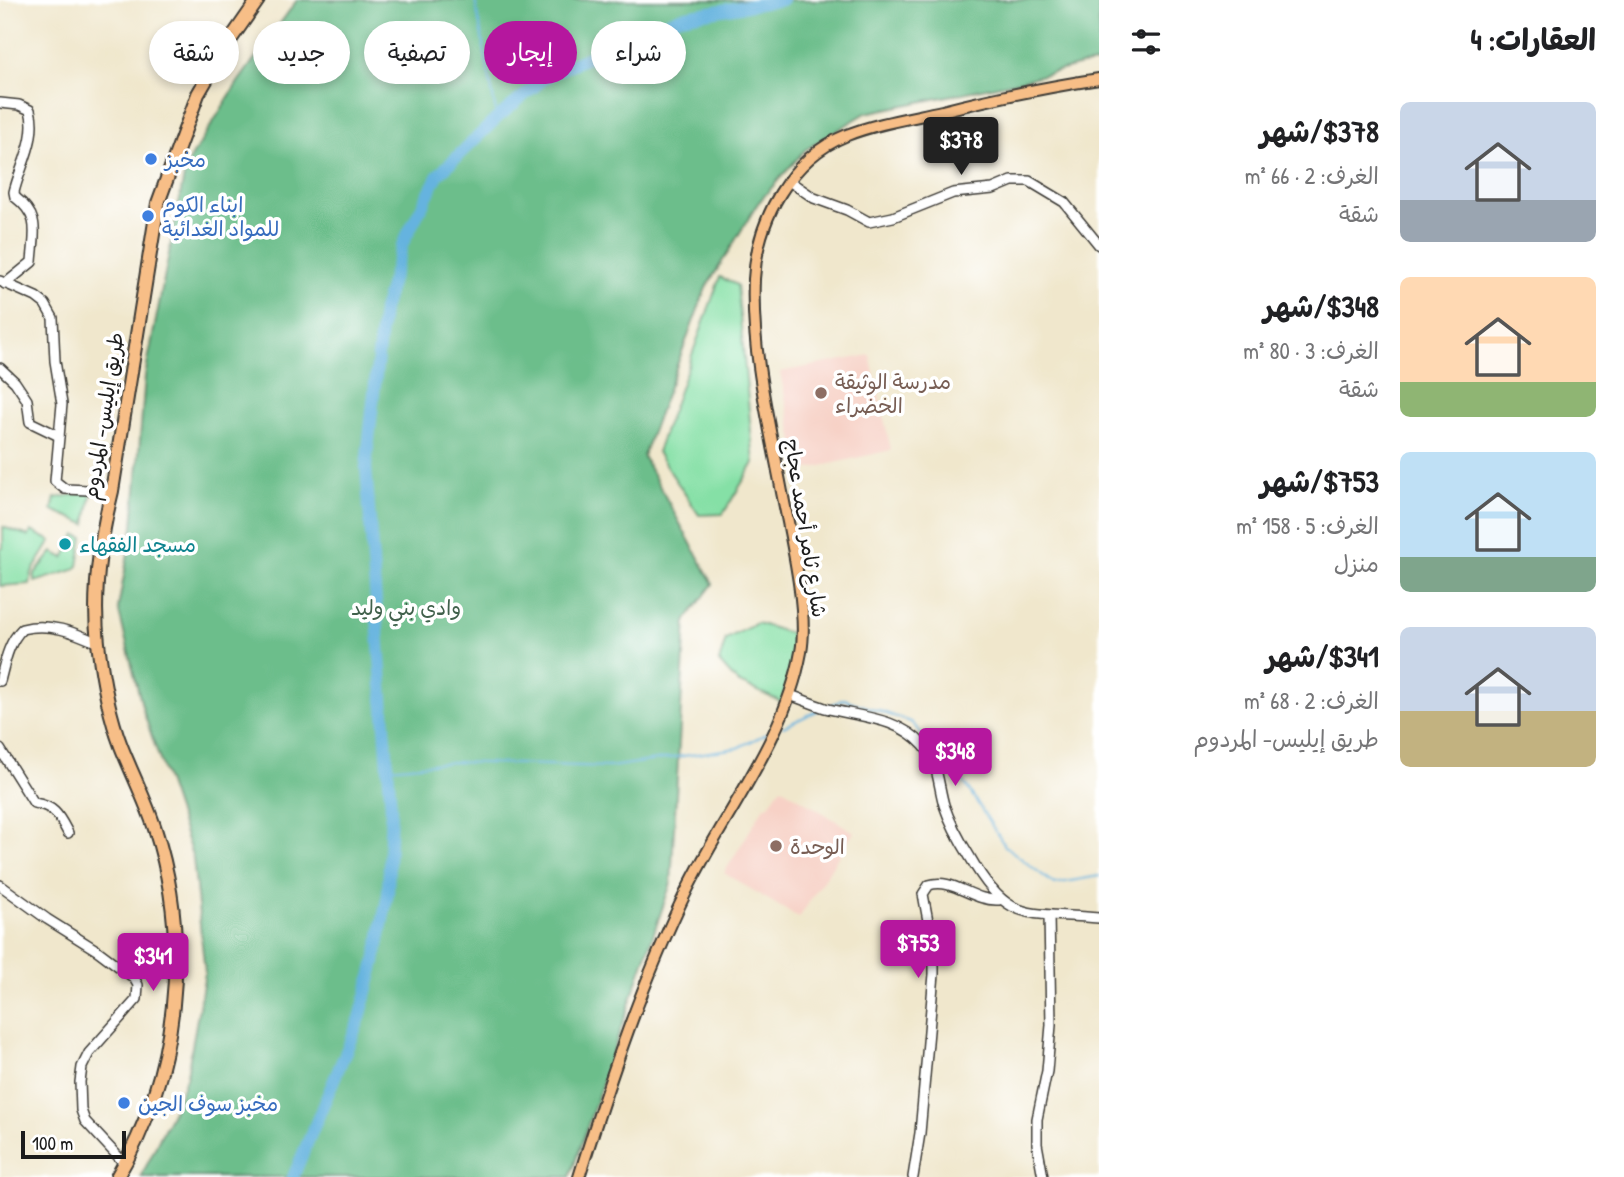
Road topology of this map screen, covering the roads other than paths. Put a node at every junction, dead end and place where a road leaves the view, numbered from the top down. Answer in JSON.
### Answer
{"nodes":[{"id":1,"x":258,"y":0,"type":"edge"},
{"id":2,"x":1099,"y":79,"type":"edge"},
{"id":3,"x":0,"y":103,"type":"edge"},
{"id":4,"x":789,"y":181,"type":"junction"},
{"id":5,"x":1099,"y":245,"type":"edge"},
{"id":6,"x":2,"y":283,"type":"edge"},
{"id":7,"x":0,"y":368,"type":"edge"},
{"id":8,"x":59,"y":436,"type":"junction"},
{"id":9,"x":111,"y":491,"type":"junction"},
{"id":10,"x":98,"y":643,"type":"junction"},
{"id":11,"x":0,"y":681,"type":"edge"},
{"id":12,"x":790,"y":695,"type":"junction"},
{"id":13,"x":0,"y":749,"type":"edge"},
{"id":14,"x":68,"y":833,"type":"dead end"},
{"id":15,"x":0,"y":885,"type":"edge"},
{"id":16,"x":999,"y":900,"type":"junction"},
{"id":17,"x":1049,"y":915,"type":"junction"},
{"id":18,"x":1099,"y":918,"type":"edge"},
{"id":19,"x":125,"y":1164,"type":"junction"},
{"id":20,"x":581,"y":1175,"type":"edge"},
{"id":21,"x":117,"y":1177,"type":"edge"},
{"id":22,"x":913,"y":1177,"type":"edge"},
{"id":23,"x":1044,"y":1177,"type":"edge"}],
"edges":[{"from":1,"to":9,"type":"highway","name":"طريق إيليس- المردوم"},
{"from":2,"to":4,"type":"main road","name":"شارع ثامر أحمد عجاج"},
{"from":3,"to":6,"type":"street"},
{"from":4,"to":5,"type":"street"},
{"from":4,"to":12,"type":"main road","name":"شارع ثامر أحمد عجاج"},
{"from":6,"to":8,"type":"street"},
{"from":7,"to":8,"type":"street"},
{"from":8,"to":9,"type":"street"},
{"from":9,"to":10,"type":"highway","name":"طريق إيليس- المردوم"},
{"from":10,"to":11,"type":"street"},
{"from":10,"to":19,"type":"highway","name":"طريق إيليس- المردوم"},
{"from":12,"to":16,"type":"street"},
{"from":12,"to":20,"type":"main road","name":"شارع ثامر أحمد عجاج"},
{"from":13,"to":14,"type":"street"},
{"from":15,"to":19,"type":"street"},
{"from":16,"to":17,"type":"street"},
{"from":16,"to":22,"type":"street"},
{"from":17,"to":18,"type":"street"},
{"from":17,"to":23,"type":"street"},
{"from":19,"to":21,"type":"highway","name":"طريق إيليس- المردوم"}]}
